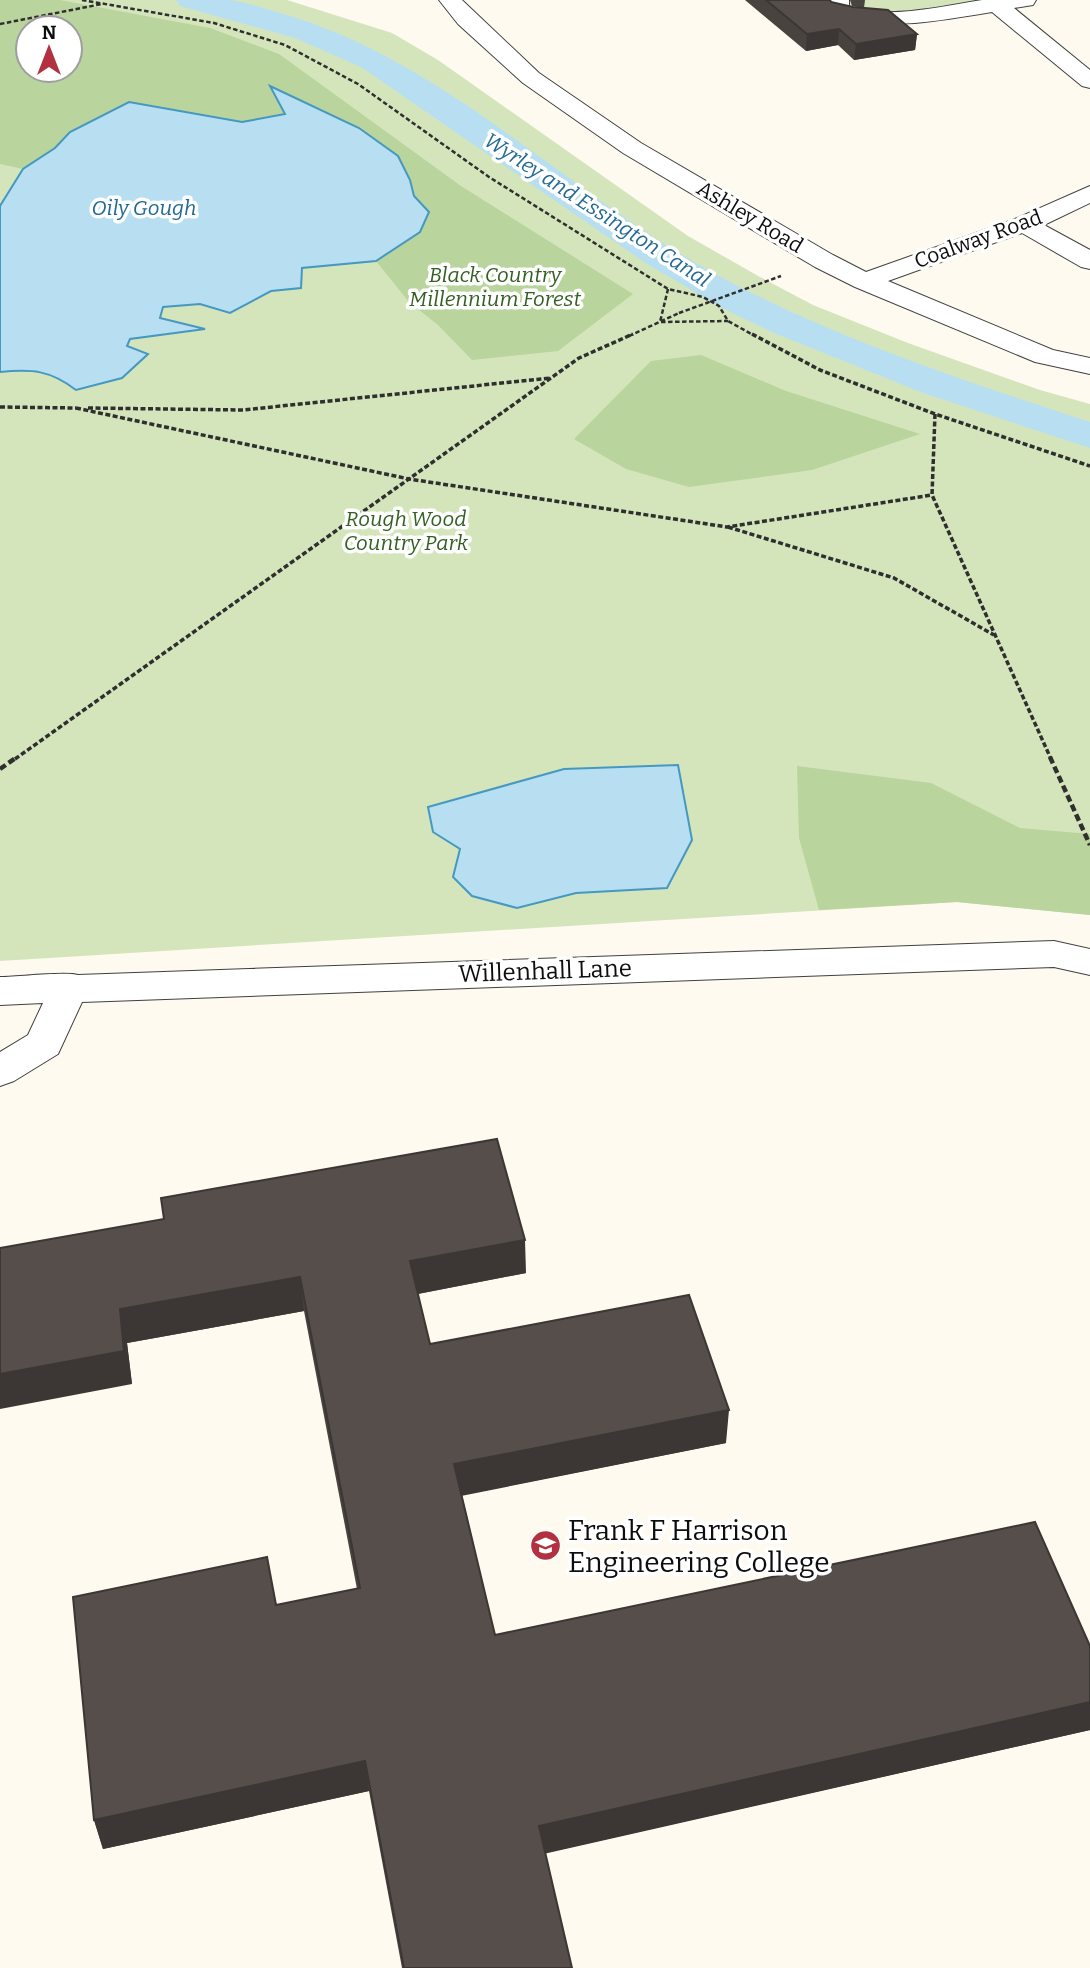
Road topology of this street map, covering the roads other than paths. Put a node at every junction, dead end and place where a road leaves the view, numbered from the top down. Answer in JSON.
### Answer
{"nodes":[{"id":1,"x":450,"y":0,"type":"edge"},
{"id":2,"x":838,"y":0,"type":"edge"},
{"id":3,"x":1025,"y":0,"type":"edge"},
{"id":4,"x":993,"y":2,"type":"edge"},
{"id":5,"x":1090,"y":81,"type":"edge"},
{"id":6,"x":1090,"y":194,"type":"edge"},
{"id":7,"x":1024,"y":224,"type":"junction"},
{"id":8,"x":1090,"y":261,"type":"edge"},
{"id":9,"x":864,"y":281,"type":"junction"},
{"id":10,"x":1090,"y":366,"type":"edge"},
{"id":11,"x":1090,"y":962,"type":"edge"},
{"id":12,"x":70,"y":986,"type":"junction"},
{"id":13,"x":0,"y":991,"type":"edge"},
{"id":14,"x":0,"y":1071,"type":"edge"}],
"edges":[{"from":1,"to":9,"type":"street","name":"Ashley Road"},
{"from":2,"to":4,"type":"street"},
{"from":3,"to":4,"type":"street"},
{"from":4,"to":5,"type":"street"},
{"from":6,"to":7,"type":"street","name":"Coalway Road"},
{"from":7,"to":8,"type":"street"},
{"from":7,"to":9,"type":"street","name":"Coalway Road"},
{"from":9,"to":10,"type":"street","name":"Ashley Road"},
{"from":11,"to":12,"type":"street","name":"Willenhall Lane"},
{"from":12,"to":13,"type":"street","name":"Willenhall Lane"},
{"from":12,"to":14,"type":"street"}]}
